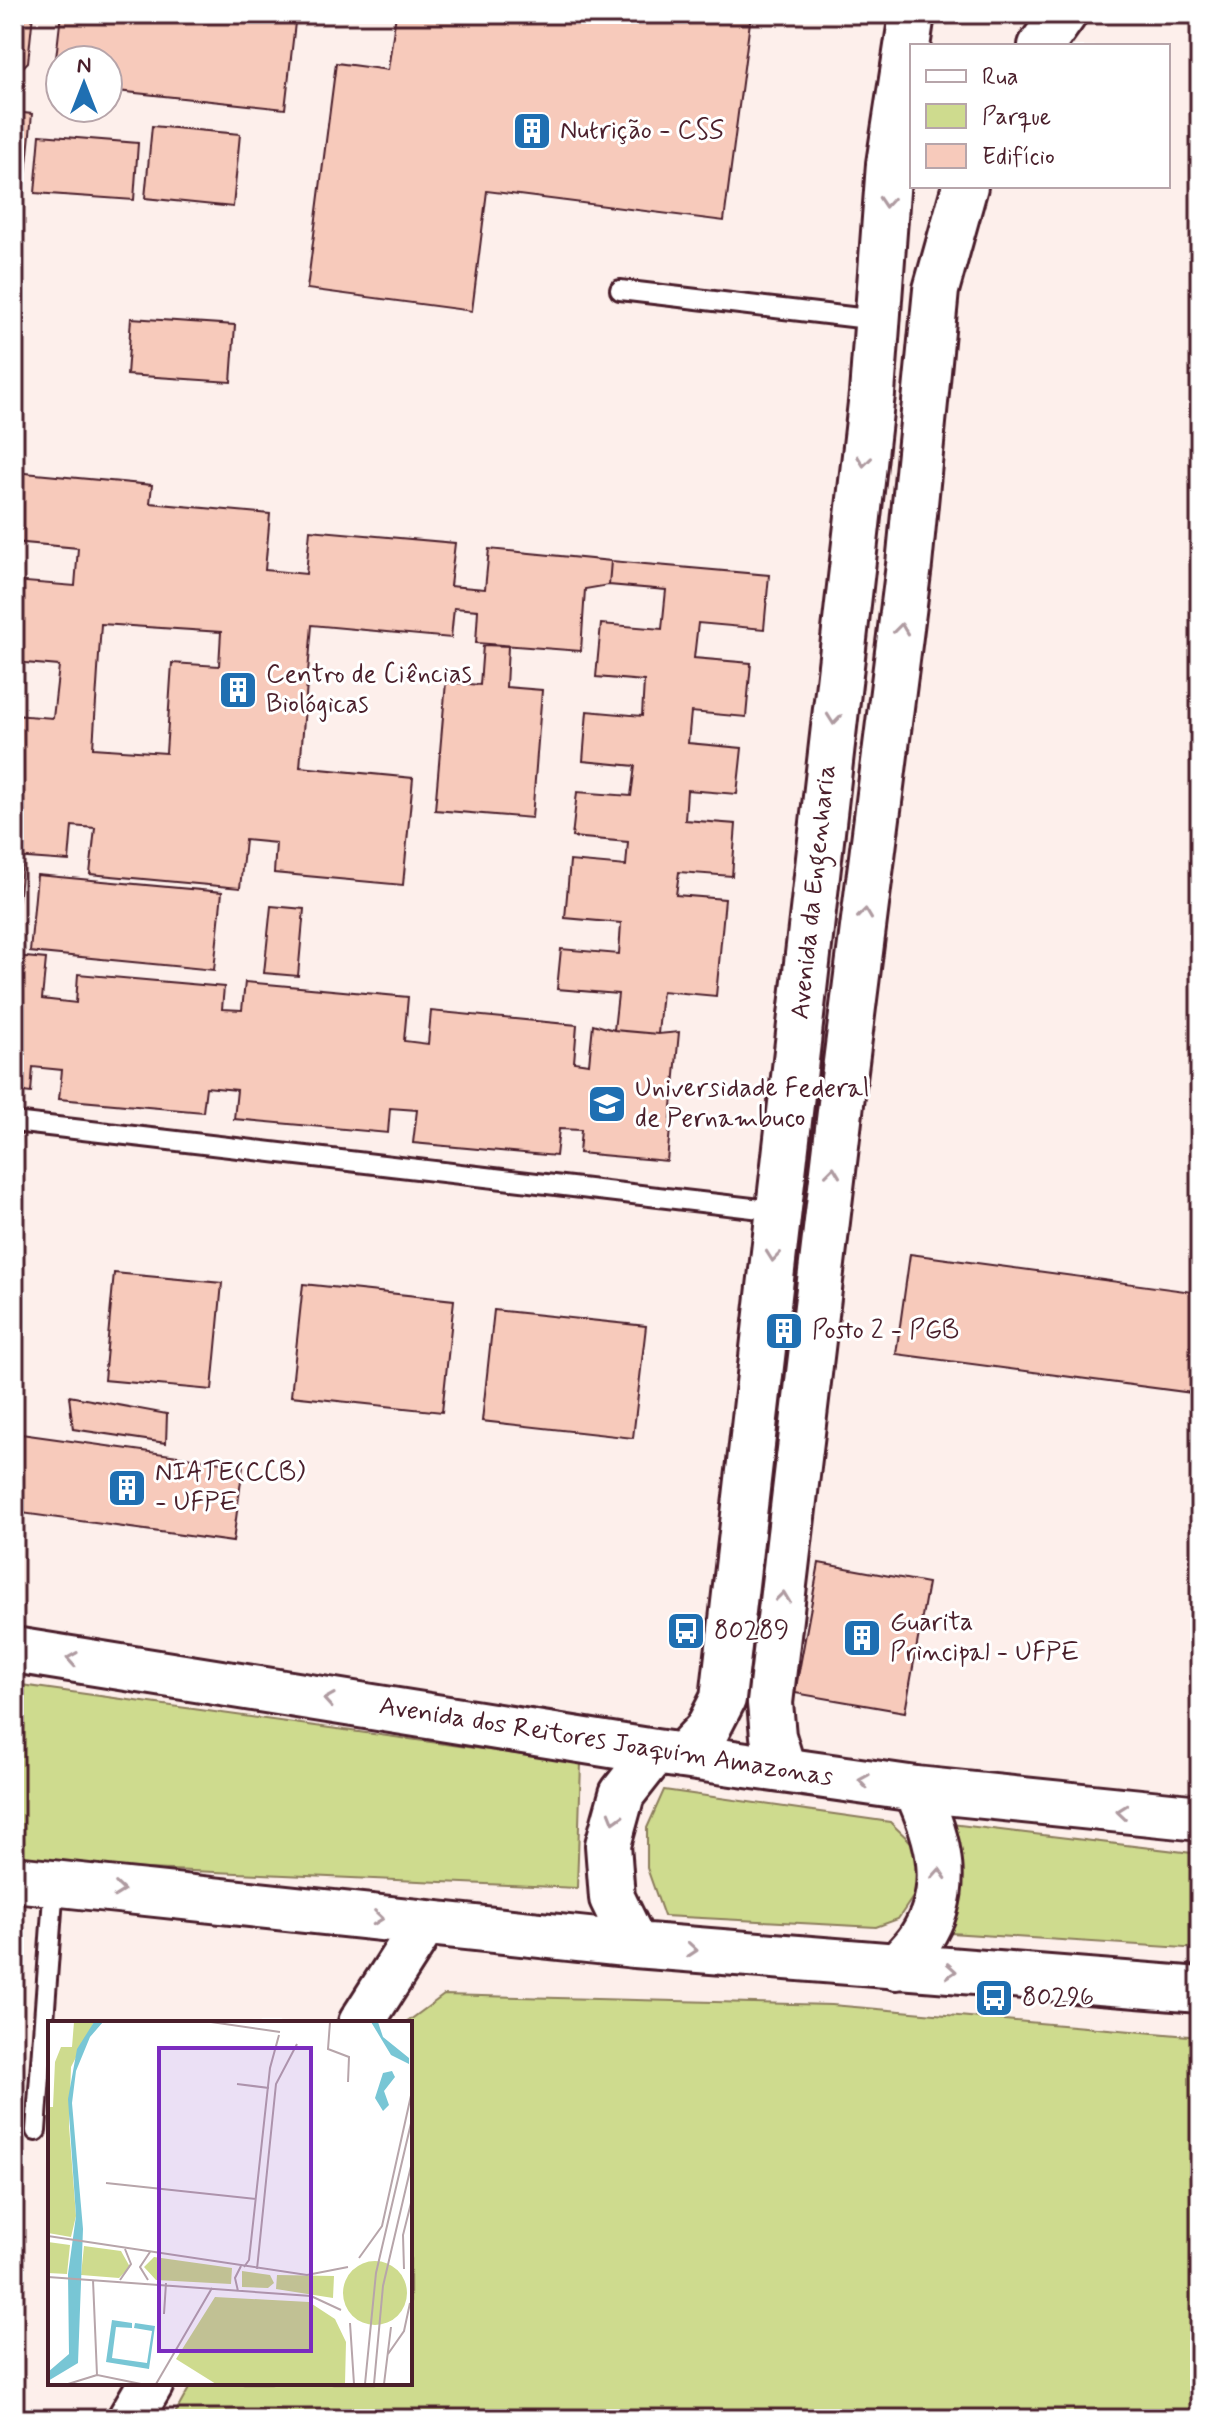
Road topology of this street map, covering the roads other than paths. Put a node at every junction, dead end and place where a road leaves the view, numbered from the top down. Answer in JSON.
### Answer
{"nodes":[{"id":1,"x":912,"y":14,"type":"edge"},
{"id":2,"x":1064,"y":14,"type":"edge"},
{"id":3,"x":1042,"y":44,"type":"edge"},
{"id":4,"x":964,"y":188,"type":"edge"},
{"id":5,"x":620,"y":290,"type":"dead end"},
{"id":6,"x":877,"y":320,"type":"junction"},
{"id":7,"x":14,"y":1122,"type":"edge"},
{"id":8,"x":778,"y":1211,"type":"junction"},
{"id":9,"x":14,"y":1650,"type":"edge"},
{"id":10,"x":668,"y":1754,"type":"junction"},
{"id":11,"x":783,"y":1769,"type":"junction"},
{"id":12,"x":916,"y":1789,"type":"junction"},
{"id":13,"x":1200,"y":1818,"type":"edge"},
{"id":14,"x":34,"y":1881,"type":"edge"},
{"id":15,"x":425,"y":1923,"type":"junction"},
{"id":16,"x":635,"y":1945,"type":"junction"},
{"id":17,"x":896,"y":1967,"type":"junction"},
{"id":18,"x":1200,"y":1990,"type":"edge"},
{"id":19,"x":362,"y":2021,"type":"edge"},
{"id":20,"x":36,"y":2131,"type":"dead end"},
{"id":21,"x":150,"y":2385,"type":"edge"},
{"id":22,"x":130,"y":2419,"type":"edge"}],
"edges":[{"from":1,"to":6,"type":"street","name":"Avenida da Engenharia","one_way":true},
{"from":2,"to":3,"type":"street"},
{"from":11,"to":4,"type":"street","name":"Avenida da Engenharia","one_way":true},
{"from":5,"to":6,"type":"lane"},
{"from":6,"to":8,"type":"street","name":"Avenida da Engenharia","one_way":true},
{"from":7,"to":8,"type":"lane"},
{"from":8,"to":10,"type":"street","name":"Avenida da Engenharia","one_way":true},
{"from":10,"to":9,"type":"street","name":"Avenida dos Reitores Joaquim Amazonas","one_way":true},
{"from":10,"to":11,"type":"street","name":"Avenida dos Reitores Joaquim Amazonas"},
{"from":10,"to":16,"type":"street","name":"Avenida da Engenharia","one_way":true},
{"from":12,"to":11,"type":"street","name":"Avenida dos Reitores Joaquim Amazonas","one_way":true},
{"from":13,"to":12,"type":"street","name":"Avenida dos Reitores Joaquim Amazonas","one_way":true},
{"from":17,"to":12,"type":"street","one_way":true},
{"from":14,"to":15,"type":"street","one_way":true},
{"from":14,"to":20,"type":"lane"},
{"from":15,"to":16,"type":"street"},
{"from":15,"to":19,"type":"street"},
{"from":16,"to":17,"type":"street","one_way":true},
{"from":17,"to":18,"type":"street","one_way":true},
{"from":21,"to":22,"type":"street"}]}
